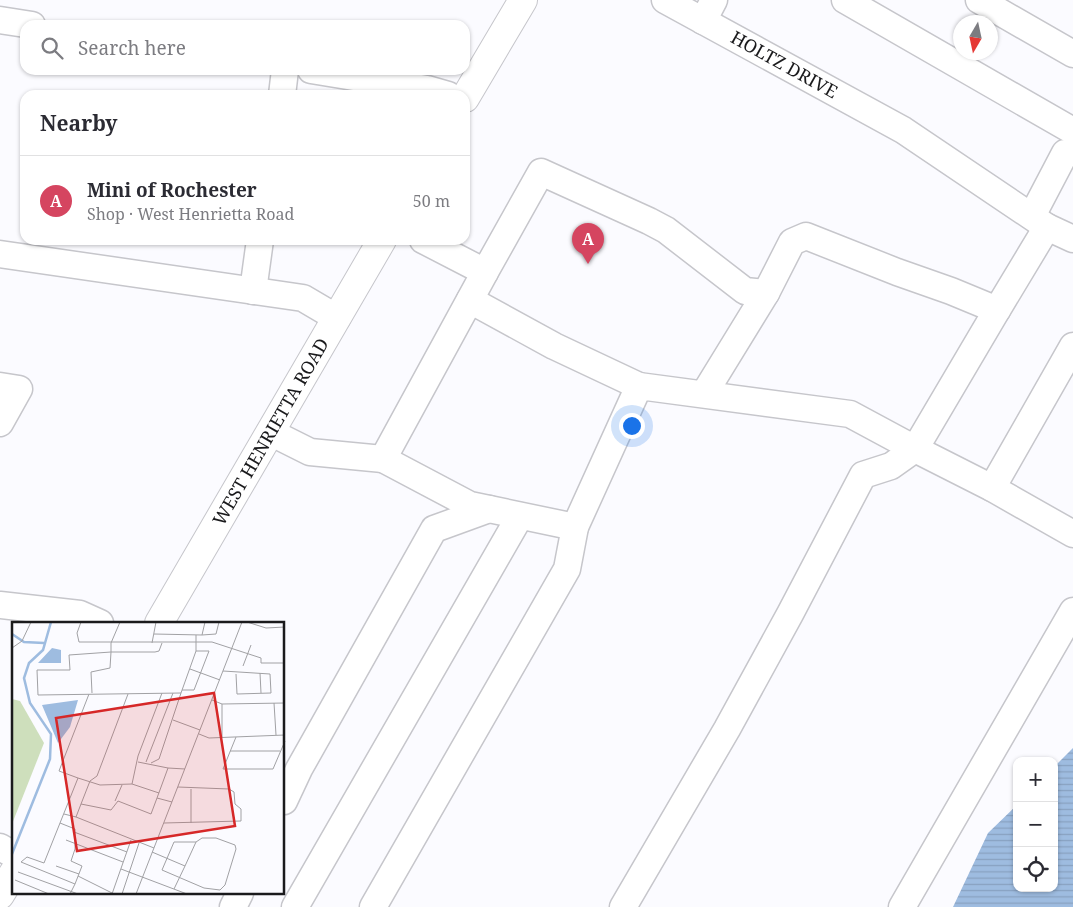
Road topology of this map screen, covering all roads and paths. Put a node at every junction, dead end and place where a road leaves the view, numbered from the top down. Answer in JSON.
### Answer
{"nodes":[{"id":1,"x":523,"y":0,"type":"edge"},
{"id":2,"x":665,"y":0,"type":"edge"},
{"id":3,"x":845,"y":0,"type":"edge"},
{"id":4,"x":979,"y":0,"type":"edge"},
{"id":5,"x":709,"y":10,"type":"edge"},
{"id":6,"x":0,"y":20,"type":"edge"},
{"id":7,"x":20,"y":23,"type":"edge"},
{"id":8,"x":1073,"y":54,"type":"edge"},
{"id":9,"x":285,"y":75,"type":"edge"},
{"id":10,"x":342,"y":75,"type":"edge"},
{"id":11,"x":283,"y":90,"type":"edge"},
{"id":12,"x":430,"y":90,"type":"edge"},
{"id":13,"x":470,"y":90,"type":"edge"},
{"id":14,"x":1071,"y":142,"type":"edge"},
{"id":15,"x":1039,"y":222,"type":"junction"},
{"id":16,"x":1073,"y":239,"type":"edge"},
{"id":17,"x":259,"y":245,"type":"edge"},
{"id":18,"x":379,"y":245,"type":"edge"},
{"id":19,"x":433,"y":245,"type":"edge"},
{"id":20,"x":0,"y":254,"type":"edge"},
{"id":21,"x":485,"y":272,"type":"junction"},
{"id":22,"x":253,"y":291,"type":"junction"},
{"id":23,"x":766,"y":293,"type":"junction"},
{"id":24,"x":470,"y":300,"type":"junction"},
{"id":25,"x":997,"y":310,"type":"junction"},
{"id":26,"x":337,"y":318,"type":"junction"},
{"id":27,"x":1073,"y":346,"type":"edge"},
{"id":28,"x":0,"y":386,"type":"edge"},
{"id":29,"x":639,"y":386,"type":"junction"},
{"id":30,"x":704,"y":394,"type":"junction"},
{"id":31,"x":0,"y":423,"type":"edge"},
{"id":32,"x":270,"y":432,"type":"junction"},
{"id":33,"x":915,"y":449,"type":"junction"},
{"id":34,"x":383,"y":459,"type":"junction"},
{"id":35,"x":992,"y":488,"type":"junction"},
{"id":36,"x":489,"y":509,"type":"junction"},
{"id":37,"x":520,"y":516,"type":"junction"},
{"id":38,"x":575,"y":527,"type":"junction"},
{"id":39,"x":1073,"y":534,"type":"edge"},
{"id":40,"x":0,"y":605,"type":"edge"},
{"id":41,"x":1073,"y":611,"type":"edge"},
{"id":42,"x":98,"y":622,"type":"edge"},
{"id":43,"x":160,"y":622,"type":"edge"},
{"id":44,"x":291,"y":764,"type":"edge"},
{"id":45,"x":285,"y":796,"type":"edge"},
{"id":46,"x":0,"y":847,"type":"edge"},
{"id":47,"x":12,"y":854,"type":"edge"},
{"id":48,"x":12,"y":875,"type":"edge"},
{"id":49,"x":240,"y":894,"type":"edge"},
{"id":50,"x":0,"y":895,"type":"edge"},
{"id":51,"x":234,"y":907,"type":"edge"},
{"id":52,"x":295,"y":907,"type":"edge"},
{"id":53,"x":373,"y":907,"type":"edge"},
{"id":54,"x":623,"y":907,"type":"edge"},
{"id":55,"x":902,"y":907,"type":"edge"}],
"edges":[{"from":1,"to":13,"type":"main road"},
{"from":2,"to":5,"type":"street","name":"HOLTZ DRIVE"},
{"from":3,"to":14,"type":"street"},
{"from":4,"to":8,"type":"street"},
{"from":5,"to":15,"type":"street","name":"HOLTZ DRIVE"},
{"from":6,"to":7,"type":"street"},
{"from":9,"to":11,"type":"street"},
{"from":10,"to":12,"type":"street"},
{"from":14,"to":15,"type":"street"},
{"from":15,"to":16,"type":"street","name":"HOLTZ DRIVE"},
{"from":15,"to":25,"type":"street"},
{"from":17,"to":22,"type":"street"},
{"from":18,"to":26,"type":"main road","name":"WEST HENRIETTA ROAD"},
{"from":19,"to":21,"type":"street"},
{"from":20,"to":22,"type":"street"},
{"from":21,"to":23,"type":"street"},
{"from":21,"to":24,"type":"street"},
{"from":22,"to":26,"type":"street"},
{"from":23,"to":25,"type":"street"},
{"from":23,"to":30,"type":"street"},
{"from":24,"to":29,"type":"street"},
{"from":24,"to":34,"type":"street"},
{"from":25,"to":33,"type":"street"},
{"from":26,"to":32,"type":"main road","name":"WEST HENRIETTA ROAD"},
{"from":27,"to":35,"type":"street"},
{"from":28,"to":31,"type":"street"},
{"from":29,"to":30,"type":"street"},
{"from":29,"to":38,"type":"street"},
{"from":30,"to":33,"type":"street"},
{"from":32,"to":34,"type":"street"},
{"from":32,"to":43,"type":"main road","name":"WEST HENRIETTA ROAD"},
{"from":33,"to":35,"type":"street"},
{"from":33,"to":54,"type":"street"},
{"from":34,"to":36,"type":"street"},
{"from":35,"to":39,"type":"street"},
{"from":36,"to":37,"type":"street"},
{"from":36,"to":44,"type":"street"},
{"from":37,"to":38,"type":"street"},
{"from":37,"to":52,"type":"street"},
{"from":38,"to":53,"type":"street"},
{"from":40,"to":42,"type":"street"},
{"from":41,"to":55,"type":"street"},
{"from":44,"to":45,"type":"street"},
{"from":46,"to":47,"type":"street"},
{"from":48,"to":50,"type":"main road"},
{"from":49,"to":51,"type":"street"}]}
